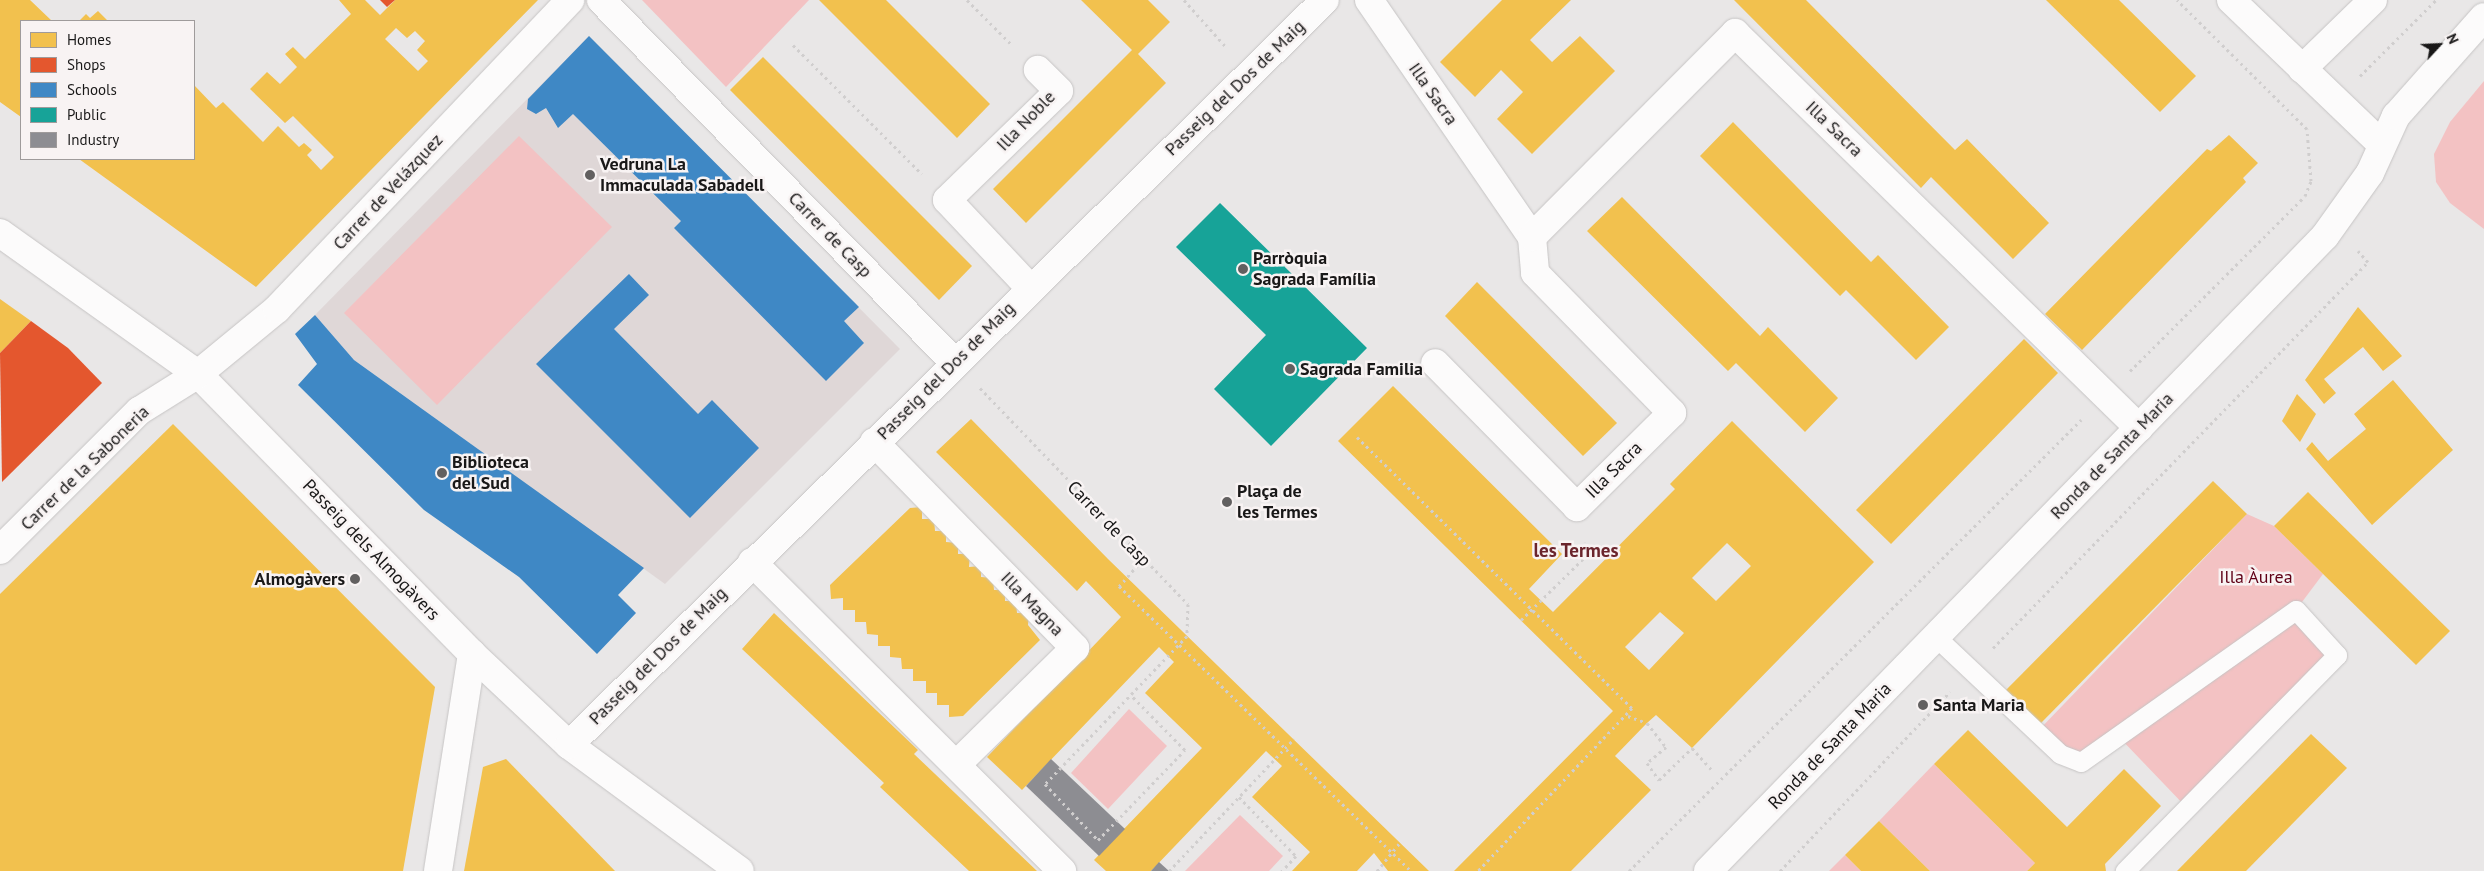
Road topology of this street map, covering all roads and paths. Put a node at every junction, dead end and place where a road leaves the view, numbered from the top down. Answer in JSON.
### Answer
{"nodes":[{"id":1,"x":570,"y":0,"type":"edge"},
{"id":2,"x":601,"y":0,"type":"edge"},
{"id":3,"x":967,"y":0,"type":"edge"},
{"id":4,"x":1184,"y":0,"type":"edge"},
{"id":5,"x":1325,"y":0,"type":"edge"},
{"id":6,"x":1369,"y":0,"type":"edge"},
{"id":7,"x":2177,"y":0,"type":"edge"},
{"id":8,"x":2231,"y":0,"type":"edge"},
{"id":9,"x":2373,"y":0,"type":"edge"},
{"id":10,"x":2436,"y":0,"type":"edge"},
{"id":11,"x":2484,"y":17,"type":"edge"},
{"id":12,"x":2395,"y":41,"type":"dead end"},
{"id":13,"x":793,"y":45,"type":"dead end"},
{"id":14,"x":2302,"y":69,"type":"junction"},
{"id":15,"x":1038,"y":70,"type":"joint"},
{"id":16,"x":1250,"y":73,"type":"junction"},
{"id":17,"x":2382,"y":144,"type":"junction"},
{"id":18,"x":947,"y":200,"type":"junction"},
{"id":19,"x":0,"y":233,"type":"edge"},
{"id":20,"x":1532,"y":237,"type":"junction"},
{"id":21,"x":2368,"y":262,"type":"dead end"},
{"id":22,"x":1030,"y":288,"type":"junction"},
{"id":23,"x":954,"y":362,"type":"junction"},
{"id":24,"x":1435,"y":363,"type":"dead end"},
{"id":25,"x":198,"y":374,"type":"junction"},
{"id":26,"x":2106,"y":396,"type":"junction"},
{"id":27,"x":990,"y":399,"type":"dead end"},
{"id":28,"x":2139,"y":428,"type":"junction"},
{"id":29,"x":1357,"y":437,"type":"dead end"},
{"id":30,"x":874,"y":442,"type":"junction"},
{"id":31,"x":1577,"y":507,"type":"junction"},
{"id":32,"x":0,"y":550,"type":"edge"},
{"id":33,"x":1142,"y":560,"type":"junction"},
{"id":34,"x":752,"y":562,"type":"junction"},
{"id":35,"x":1531,"y":609,"type":"junction"},
{"id":36,"x":1521,"y":620,"type":"dead end"},
{"id":37,"x":1936,"y":638,"type":"junction"},
{"id":38,"x":1178,"y":645,"type":"junction"},
{"id":39,"x":472,"y":654,"type":"junction"},
{"id":40,"x":1971,"y":670,"type":"junction"},
{"id":41,"x":1131,"y":695,"type":"junction"},
{"id":42,"x":1628,"y":716,"type":"junction"},
{"id":43,"x":1294,"y":739,"type":"dead end"},
{"id":44,"x":569,"y":745,"type":"junction"},
{"id":45,"x":1285,"y":749,"type":"junction"},
{"id":46,"x":957,"y":764,"type":"junction"},
{"id":47,"x":1713,"y":771,"type":"dead end"},
{"id":48,"x":1239,"y":797,"type":"junction"},
{"id":49,"x":1400,"y":844,"type":"dead end"},
{"id":50,"x":1392,"y":854,"type":"junction"},
{"id":51,"x":438,"y":871,"type":"edge"},
{"id":52,"x":740,"y":871,"type":"edge"},
{"id":53,"x":1062,"y":871,"type":"edge"},
{"id":54,"x":1169,"y":871,"type":"edge"},
{"id":55,"x":1282,"y":871,"type":"edge"},
{"id":56,"x":1377,"y":871,"type":"edge"},
{"id":57,"x":1411,"y":871,"type":"edge"},
{"id":58,"x":1478,"y":871,"type":"edge"},
{"id":59,"x":1629,"y":871,"type":"edge"},
{"id":60,"x":1708,"y":871,"type":"edge"},
{"id":61,"x":1780,"y":871,"type":"edge"},
{"id":62,"x":2125,"y":871,"type":"edge"}],
"edges":[{"from":1,"to":25,"type":"street","name":"Carrer de Velázquez"},
{"from":2,"to":23,"type":"street","name":"Carrer de Casp"},
{"from":3,"to":15,"type":"path","name":"Illa Noble"},
{"from":4,"to":16,"type":"path"},
{"from":5,"to":16,"type":"street","name":"Passeig del Dos de Maig"},
{"from":6,"to":20,"type":"street","name":"Illa Sacra"},
{"from":7,"to":26,"type":"path"},
{"from":8,"to":14,"type":"street"},
{"from":9,"to":14,"type":"street"},
{"from":10,"to":12,"type":"path"},
{"from":11,"to":17,"type":"street","name":"Ronda de Santa Maria"},
{"from":13,"to":18,"type":"path"},
{"from":14,"to":17,"type":"street"},
{"from":15,"to":18,"type":"street","name":"Illa Noble"},
{"from":16,"to":22,"type":"street","name":"Passeig del Dos de Maig"},
{"from":17,"to":28,"type":"street","name":"Ronda de Santa Maria"},
{"from":18,"to":22,"type":"street"},
{"from":19,"to":25,"type":"street","name":"Passeig dels Almogàvers"},
{"from":20,"to":26,"type":"street","name":"Illa Sacra"},
{"from":20,"to":31,"type":"street","name":"Illa Sacra"},
{"from":21,"to":40,"type":"path"},
{"from":22,"to":23,"type":"street","name":"Passeig del Dos de Maig"},
{"from":23,"to":30,"type":"street","name":"Passeig del Dos de Maig"},
{"from":24,"to":31,"type":"street","name":"Illa Sacra"},
{"from":25,"to":32,"type":"street","name":"Carrer de la Saboneria"},
{"from":25,"to":39,"type":"street","name":"Passeig dels Almogàvers"},
{"from":26,"to":28,"type":"street","name":"Illa Sacra"},
{"from":26,"to":59,"type":"path"},
{"from":27,"to":33,"type":"path","name":"Carrer de Casp"},
{"from":28,"to":37,"type":"street","name":"Ronda de Santa Maria"},
{"from":29,"to":35,"type":"path"},
{"from":30,"to":34,"type":"street","name":"Passeig del Dos de Maig"},
{"from":30,"to":46,"type":"street","name":"Illa Magna"},
{"from":31,"to":35,"type":"path"},
{"from":33,"to":38,"type":"path","name":"Carrer de Casp"},
{"from":33,"to":38,"type":"path"},
{"from":34,"to":44,"type":"street","name":"Passeig del Dos de Maig"},
{"from":34,"to":46,"type":"street"},
{"from":35,"to":36,"type":"path"},
{"from":35,"to":42,"type":"path"},
{"from":37,"to":40,"type":"lane"},
{"from":37,"to":60,"type":"street","name":"Ronda de Santa Maria"},
{"from":38,"to":41,"type":"path"},
{"from":38,"to":45,"type":"path"},
{"from":39,"to":44,"type":"street","name":"Passeig dels Almogàvers"},
{"from":39,"to":51,"type":"street"},
{"from":40,"to":61,"type":"path"},
{"from":40,"to":62,"type":"lane"},
{"from":41,"to":41,"type":"path"},
{"from":42,"to":47,"type":"path"},
{"from":42,"to":58,"type":"path"},
{"from":43,"to":45,"type":"path"},
{"from":44,"to":52,"type":"street","name":"Passeig dels Almogàvers"},
{"from":45,"to":48,"type":"path"},
{"from":45,"to":50,"type":"path"},
{"from":46,"to":53,"type":"street"},
{"from":48,"to":54,"type":"path"},
{"from":48,"to":55,"type":"path"},
{"from":49,"to":50,"type":"path"},
{"from":50,"to":56,"type":"path"},
{"from":50,"to":57,"type":"path"}]}
